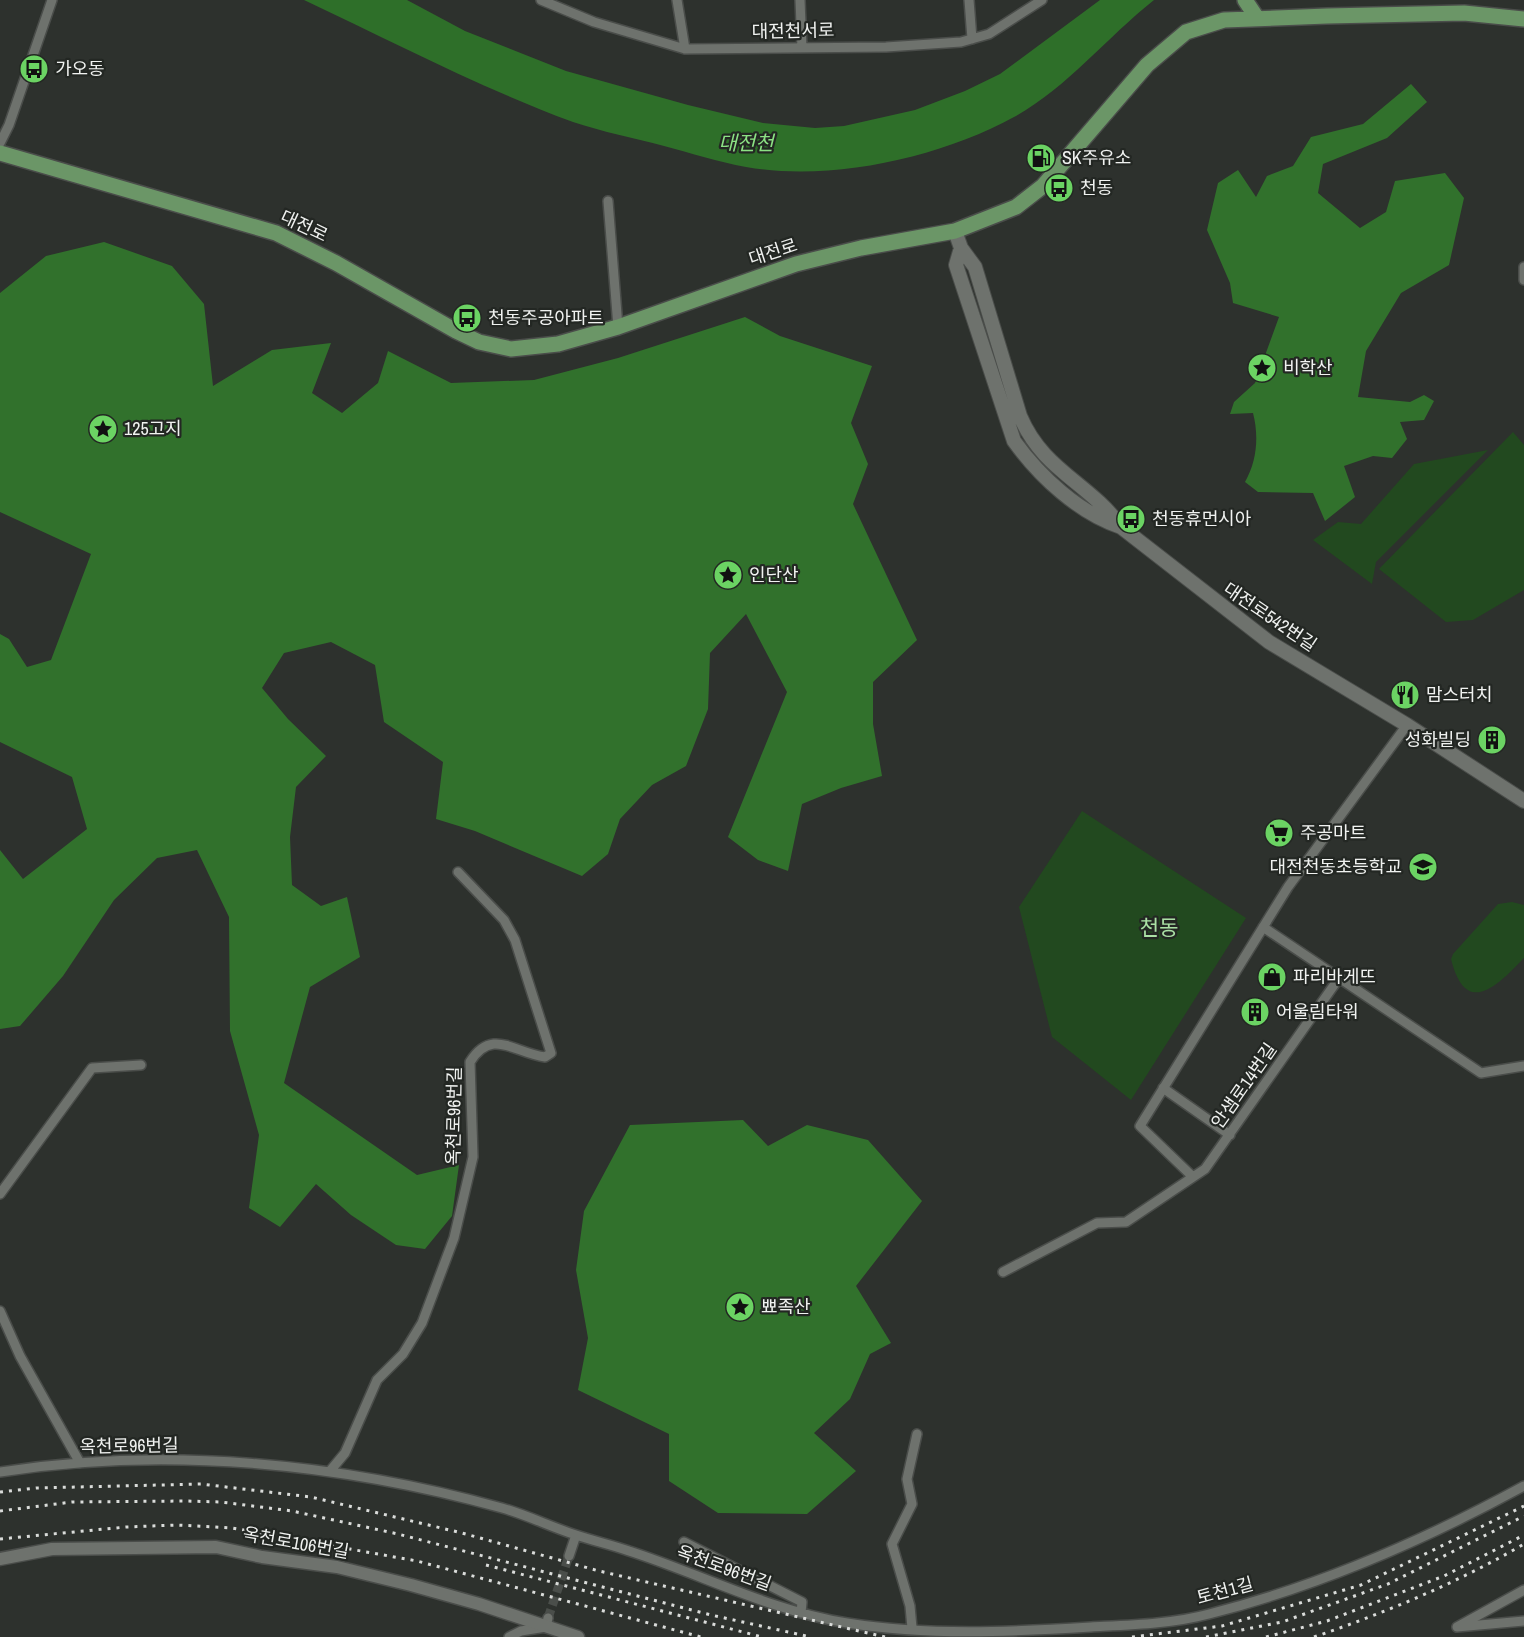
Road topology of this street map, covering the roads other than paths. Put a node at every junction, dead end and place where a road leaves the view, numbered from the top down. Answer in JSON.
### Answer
{"nodes":[{"id":1,"x":52,"y":0,"type":"edge"},
{"id":2,"x":541,"y":0,"type":"edge"},
{"id":3,"x":677,"y":0,"type":"edge"},
{"id":4,"x":800,"y":0,"type":"edge"},
{"id":5,"x":969,"y":0,"type":"edge"},
{"id":6,"x":1042,"y":0,"type":"edge"},
{"id":7,"x":1245,"y":0,"type":"edge"},
{"id":8,"x":1257,"y":18,"type":"junction"},
{"id":9,"x":1524,"y":19,"type":"edge"},
{"id":10,"x":972,"y":39,"type":"junction"},
{"id":11,"x":802,"y":48,"type":"junction"},
{"id":12,"x":685,"y":49,"type":"junction"},
{"id":13,"x":0,"y":142,"type":"edge"},
{"id":14,"x":0,"y":153,"type":"edge"},
{"id":15,"x":608,"y":201,"type":"dead end"},
{"id":16,"x":955,"y":231,"type":"junction"},
{"id":17,"x":1524,"y":267,"type":"edge"},
{"id":18,"x":1524,"y":280,"type":"edge"},
{"id":19,"x":618,"y":327,"type":"junction"},
{"id":20,"x":1407,"y":725,"type":"junction"},
{"id":21,"x":1524,"y":801,"type":"edge"},
{"id":22,"x":459,"y":872,"type":"dead end"},
{"id":23,"x":1263,"y":927,"type":"junction"},
{"id":24,"x":1339,"y":978,"type":"junction"},
{"id":25,"x":141,"y":1065,"type":"dead end"},
{"id":26,"x":1524,"y":1066,"type":"edge"},
{"id":27,"x":1163,"y":1088,"type":"junction"},
{"id":28,"x":1230,"y":1135,"type":"junction"},
{"id":29,"x":1193,"y":1177,"type":"junction"},
{"id":30,"x":0,"y":1194,"type":"edge"},
{"id":31,"x":1003,"y":1272,"type":"dead end"},
{"id":32,"x":0,"y":1311,"type":"edge"},
{"id":33,"x":917,"y":1434,"type":"dead end"},
{"id":34,"x":80,"y":1463,"type":"junction"},
{"id":35,"x":0,"y":1472,"type":"edge"},
{"id":36,"x":330,"y":1472,"type":"junction"},
{"id":37,"x":1524,"y":1486,"type":"edge"},
{"id":38,"x":576,"y":1535,"type":"junction"},
{"id":39,"x":684,"y":1542,"type":"dead end"},
{"id":40,"x":569,"y":1556,"type":"tunnel mouth"},
{"id":41,"x":0,"y":1559,"type":"edge"},
{"id":42,"x":1524,"y":1590,"type":"edge"},
{"id":43,"x":801,"y":1613,"type":"junction"},
{"id":44,"x":1524,"y":1621,"type":"edge"},
{"id":45,"x":547,"y":1623,"type":"junction"},
{"id":46,"x":912,"y":1628,"type":"junction"},
{"id":47,"x":509,"y":1637,"type":"edge"},
{"id":48,"x":578,"y":1637,"type":"edge"}],
"edges":[{"from":1,"to":13,"type":"street"},
{"from":2,"to":12,"type":"street","name":"대전천서로"},
{"from":3,"to":12,"type":"street"},
{"from":4,"to":11,"type":"street"},
{"from":5,"to":10,"type":"street"},
{"from":6,"to":10,"type":"street","name":"대전천서로"},
{"from":7,"to":8,"type":"main road"},
{"from":8,"to":9,"type":"main road","name":"대전로"},
{"from":8,"to":16,"type":"main road","name":"대전로"},
{"from":10,"to":11,"type":"street","name":"대전천서로"},
{"from":11,"to":12,"type":"street","name":"대전천서로"},
{"from":14,"to":19,"type":"main road","name":"대전로"},
{"from":15,"to":19,"type":"street"},
{"from":16,"to":19,"type":"main road","name":"대전로"},
{"from":16,"to":20,"type":"main road","name":"대전로542번길"},
{"from":17,"to":18,"type":"street"},
{"from":20,"to":21,"type":"main road","name":"대전로542번길"},
{"from":20,"to":23,"type":"street"},
{"from":22,"to":36,"type":"street","name":"옥천로96번길"},
{"from":23,"to":24,"type":"street"},
{"from":23,"to":27,"type":"street"},
{"from":24,"to":26,"type":"street"},
{"from":24,"to":28,"type":"street","name":"안샘로14번길"},
{"from":25,"to":30,"type":"street"},
{"from":27,"to":28,"type":"street"},
{"from":27,"to":29,"type":"street"},
{"from":28,"to":29,"type":"street","name":"안샘로14번길"},
{"from":29,"to":31,"type":"street","name":"안샘로14번길"},
{"from":32,"to":34,"type":"street"},
{"from":33,"to":46,"type":"street"},
{"from":34,"to":35,"type":"street","name":"옥천로96번길"},
{"from":34,"to":36,"type":"street","name":"옥천로96번길"},
{"from":36,"to":38,"type":"street","name":"옥천로96번길"},
{"from":37,"to":46,"type":"street","name":"토천1길"},
{"from":38,"to":40,"type":"street"},
{"from":38,"to":43,"type":"street","name":"옥천로96번길"},
{"from":39,"to":43,"type":"street"},
{"from":41,"to":45,"type":"street","name":"옥천로106번길"},
{"from":42,"to":44,"type":"street"},
{"from":43,"to":46,"type":"street","name":"옥천로96번길"},
{"from":45,"to":47,"type":"street"},
{"from":45,"to":48,"type":"street","name":"옥천로106번길"}]}
